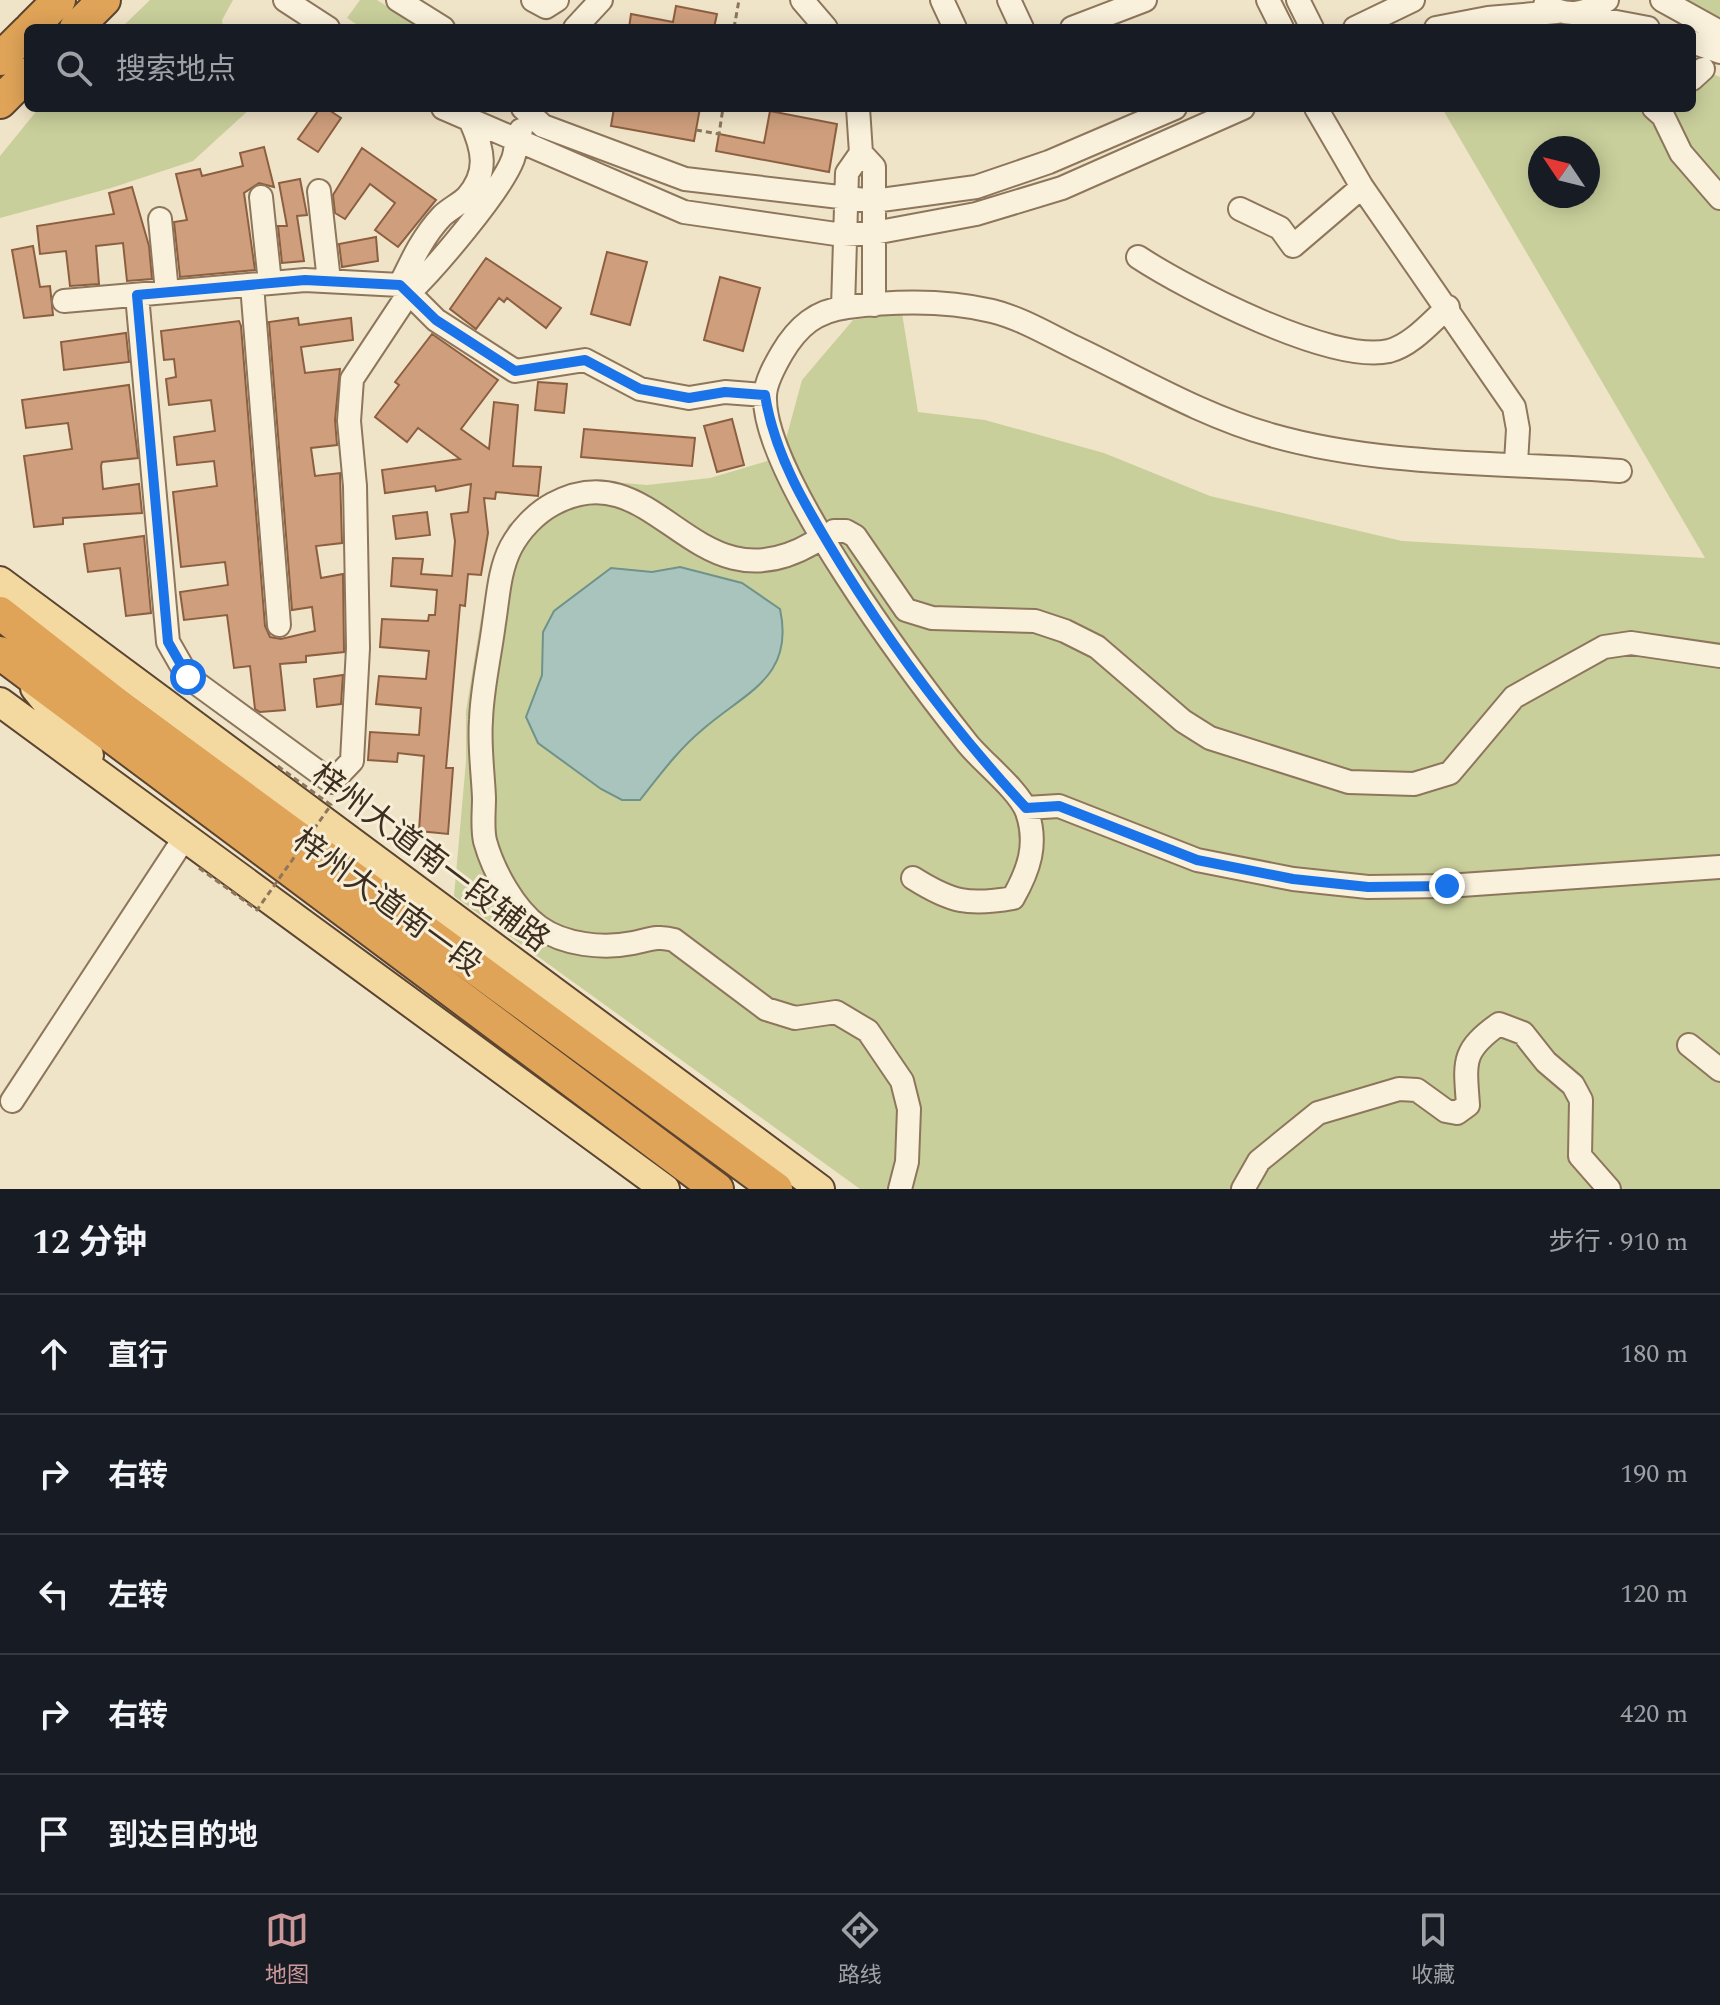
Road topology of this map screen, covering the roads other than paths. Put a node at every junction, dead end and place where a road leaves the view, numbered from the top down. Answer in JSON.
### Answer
{"nodes":[{"id":1,"x":59,"y":0,"type":"edge"},
{"id":2,"x":104,"y":0,"type":"edge"},
{"id":3,"x":285,"y":0,"type":"edge"},
{"id":4,"x":398,"y":0,"type":"edge"},
{"id":5,"x":802,"y":0,"type":"edge"},
{"id":6,"x":942,"y":0,"type":"edge"},
{"id":7,"x":1009,"y":0,"type":"edge"},
{"id":8,"x":1145,"y":0,"type":"edge"},
{"id":9,"x":1268,"y":0,"type":"edge"},
{"id":10,"x":1298,"y":0,"type":"edge"},
{"id":11,"x":1413,"y":0,"type":"edge"},
{"id":12,"x":1537,"y":0,"type":"edge"},
{"id":13,"x":1607,"y":0,"type":"edge"},
{"id":14,"x":1662,"y":0,"type":"edge"},
{"id":15,"x":598,"y":2,"type":"edge"},
{"id":16,"x":1122,"y":5,"type":"edge"},
{"id":17,"x":1566,"y":13,"type":"junction"},
{"id":18,"x":36,"y":24,"type":"edge"},
{"id":19,"x":80,"y":24,"type":"edge"},
{"id":20,"x":322,"y":24,"type":"edge"},
{"id":21,"x":437,"y":24,"type":"edge"},
{"id":22,"x":579,"y":24,"type":"edge"},
{"id":23,"x":602,"y":24,"type":"edge"},
{"id":24,"x":823,"y":24,"type":"edge"},
{"id":25,"x":953,"y":24,"type":"edge"},
{"id":26,"x":1020,"y":24,"type":"edge"},
{"id":27,"x":1081,"y":24,"type":"edge"},
{"id":28,"x":1280,"y":24,"type":"edge"},
{"id":29,"x":1310,"y":24,"type":"edge"},
{"id":30,"x":1363,"y":24,"type":"edge"},
{"id":31,"x":1457,"y":24,"type":"edge"},
{"id":32,"x":1626,"y":24,"type":"edge"},
{"id":33,"x":1720,"y":32,"type":"edge"},
{"id":34,"x":24,"y":36,"type":"edge"},
{"id":35,"x":1696,"y":43,"type":"edge"},
{"id":36,"x":1720,"y":52,"type":"edge"},
{"id":37,"x":0,"y":59,"type":"edge"},
{"id":38,"x":24,"y":78,"type":"edge"},
{"id":39,"x":0,"y":102,"type":"edge"},
{"id":40,"x":451,"y":112,"type":"edge"},
{"id":41,"x":527,"y":112,"type":"edge"},
{"id":42,"x":858,"y":112,"type":"edge"},
{"id":43,"x":1166,"y":112,"type":"edge"},
{"id":44,"x":1234,"y":112,"type":"edge"},
{"id":45,"x":1318,"y":112,"type":"edge"},
{"id":46,"x":1657,"y":112,"type":"edge"},
{"id":47,"x":1674,"y":112,"type":"edge"},
{"id":48,"x":471,"y":122,"type":"junction"},
{"id":49,"x":1672,"y":135,"type":"junction"},
{"id":50,"x":514,"y":141,"type":"junction"},
{"id":51,"x":861,"y":153,"type":"junction"},
{"id":52,"x":1362,"y":187,"type":"junction"},
{"id":53,"x":319,"y":191,"type":"dead end"},
{"id":54,"x":261,"y":197,"type":"dead end"},
{"id":55,"x":1720,"y":198,"type":"edge"},
{"id":56,"x":845,"y":199,"type":"junction"},
{"id":57,"x":874,"y":201,"type":"junction"},
{"id":58,"x":1240,"y":209,"type":"dead end"},
{"id":59,"x":160,"y":219,"type":"dead end"},
{"id":60,"x":434,"y":227,"type":"junction"},
{"id":61,"x":874,"y":233,"type":"junction"},
{"id":62,"x":843,"y":235,"type":"junction"},
{"id":63,"x":452,"y":244,"type":"junction"},
{"id":64,"x":1138,"y":257,"type":"dead end"},
{"id":65,"x":329,"y":281,"type":"junction"},
{"id":66,"x":261,"y":284,"type":"junction"},
{"id":67,"x":405,"y":289,"type":"junction"},
{"id":68,"x":167,"y":292,"type":"junction"},
{"id":69,"x":137,"y":295,"type":"junction"},
{"id":70,"x":64,"y":301,"type":"dead end"},
{"id":71,"x":874,"y":305,"type":"junction"},
{"id":72,"x":1448,"y":307,"type":"junction"},
{"id":73,"x":843,"y":308,"type":"junction"},
{"id":74,"x":765,"y":395,"type":"junction"},
{"id":75,"x":1516,"y":463,"type":"junction"},
{"id":76,"x":1620,"y":471,"type":"dead end"},
{"id":77,"x":834,"y":531,"type":"dead end"},
{"id":78,"x":813,"y":543,"type":"dead end"},
{"id":79,"x":0,"y":581,"type":"edge"},
{"id":80,"x":0,"y":613,"type":"edge"},
{"id":81,"x":279,"y":625,"type":"dead end"},
{"id":82,"x":86,"y":645,"type":"junction"},
{"id":83,"x":1720,"y":656,"type":"edge"},
{"id":84,"x":10,"y":661,"type":"edge"},
{"id":85,"x":0,"y":702,"type":"edge"},
{"id":86,"x":124,"y":710,"type":"junction"},
{"id":87,"x":214,"y":742,"type":"junction"},
{"id":88,"x":113,"y":784,"type":"junction"},
{"id":89,"x":1026,"y":808,"type":"junction"},
{"id":90,"x":185,"y":837,"type":"junction"},
{"id":91,"x":1720,"y":867,"type":"edge"},
{"id":92,"x":913,"y":878,"type":"dead end"},
{"id":93,"x":1689,"y":1045,"type":"dead end"},
{"id":94,"x":1720,"y":1070,"type":"edge"},
{"id":95,"x":12,"y":1101,"type":"dead end"},
{"id":96,"x":665,"y":1189,"type":"edge"},
{"id":97,"x":717,"y":1189,"type":"edge"},
{"id":98,"x":776,"y":1189,"type":"edge"},
{"id":99,"x":820,"y":1189,"type":"edge"},
{"id":100,"x":900,"y":1189,"type":"edge"},
{"id":101,"x":1243,"y":1189,"type":"edge"},
{"id":102,"x":1609,"y":1189,"type":"edge"}],
"edges":[{"from":1,"to":18,"type":"highway"},
{"from":2,"to":19,"type":"highway"},
{"from":3,"to":20,"type":"street"},
{"from":4,"to":21,"type":"street"},
{"from":5,"to":24,"type":"street"},
{"from":6,"to":25,"type":"street"},
{"from":7,"to":26,"type":"street"},
{"from":8,"to":16,"type":"street"},
{"from":9,"to":28,"type":"street"},
{"from":10,"to":29,"type":"street"},
{"from":11,"to":30,"type":"street"},
{"from":12,"to":17,"type":"street"},
{"from":13,"to":17,"type":"street"},
{"from":14,"to":33,"type":"street"},
{"from":15,"to":22,"type":"street"},
{"from":15,"to":23,"type":"street"},
{"from":16,"to":27,"type":"street"},
{"from":17,"to":31,"type":"street"},
{"from":17,"to":32,"type":"street"},
{"from":34,"to":37,"type":"highway"},
{"from":35,"to":36,"type":"street"},
{"from":38,"to":39,"type":"highway"},
{"from":40,"to":48,"type":"street"},
{"from":41,"to":50,"type":"street"},
{"from":41,"to":56,"type":"street"},
{"from":42,"to":51,"type":"street"},
{"from":43,"to":57,"type":"street"},
{"from":44,"to":61,"type":"street"},
{"from":45,"to":52,"type":"street"},
{"from":46,"to":49,"type":"street"},
{"from":47,"to":49,"type":"street"},
{"from":48,"to":50,"type":"street"},
{"from":48,"to":60,"type":"street"},
{"from":49,"to":55,"type":"street"},
{"from":50,"to":62,"type":"street"},
{"from":50,"to":63,"type":"street"},
{"from":51,"to":56,"type":"street"},
{"from":51,"to":57,"type":"street"},
{"from":52,"to":58,"type":"street"},
{"from":52,"to":72,"type":"street"},
{"from":53,"to":65,"type":"street"},
{"from":54,"to":66,"type":"street"},
{"from":56,"to":57,"type":"street"},
{"from":56,"to":62,"type":"street"},
{"from":57,"to":61,"type":"street"},
{"from":59,"to":68,"type":"street"},
{"from":60,"to":63,"type":"street"},
{"from":60,"to":67,"type":"street"},
{"from":61,"to":62,"type":"street"},
{"from":61,"to":71,"type":"street"},
{"from":62,"to":73,"type":"street"},
{"from":63,"to":67,"type":"street"},
{"from":64,"to":72,"type":"street"},
{"from":65,"to":66,"type":"street"},
{"from":65,"to":67,"type":"street"},
{"from":66,"to":68,"type":"street"},
{"from":66,"to":81,"type":"street"},
{"from":67,"to":69,"type":"street"},
{"from":67,"to":74,"type":"street"},
{"from":68,"to":69,"type":"street"},
{"from":69,"to":70,"type":"street"},
{"from":71,"to":73,"type":"street"},
{"from":71,"to":75,"type":"street"},
{"from":72,"to":75,"type":"street"},
{"from":73,"to":74,"type":"street"},
{"from":74,"to":89,"type":"street"},
{"from":75,"to":76,"type":"street"},
{"from":77,"to":83,"type":"street"},
{"from":78,"to":100,"type":"street"},
{"from":79,"to":82,"type":"main road","name":"梓州大道南一段辅路"},
{"from":80,"to":86,"type":"highway","name":"梓州大道南一段"},
{"from":82,"to":86,"type":"main road"},
{"from":82,"to":87,"type":"main road","name":"梓州大道南一段辅路"},
{"from":84,"to":88,"type":"main road"},
{"from":84,"to":97,"type":"highway","name":"梓州大道南一段"},
{"from":85,"to":88,"type":"main road"},
{"from":86,"to":87,"type":"main road"},
{"from":86,"to":98,"type":"highway","name":"梓州大道南一段"},
{"from":87,"to":99,"type":"main road","name":"梓州大道南一段辅路"},
{"from":88,"to":90,"type":"main road"},
{"from":89,"to":91,"type":"street"},
{"from":89,"to":92,"type":"street"},
{"from":90,"to":95,"type":"street"},
{"from":90,"to":96,"type":"main road"},
{"from":93,"to":94,"type":"street"},
{"from":101,"to":102,"type":"street"}]}
